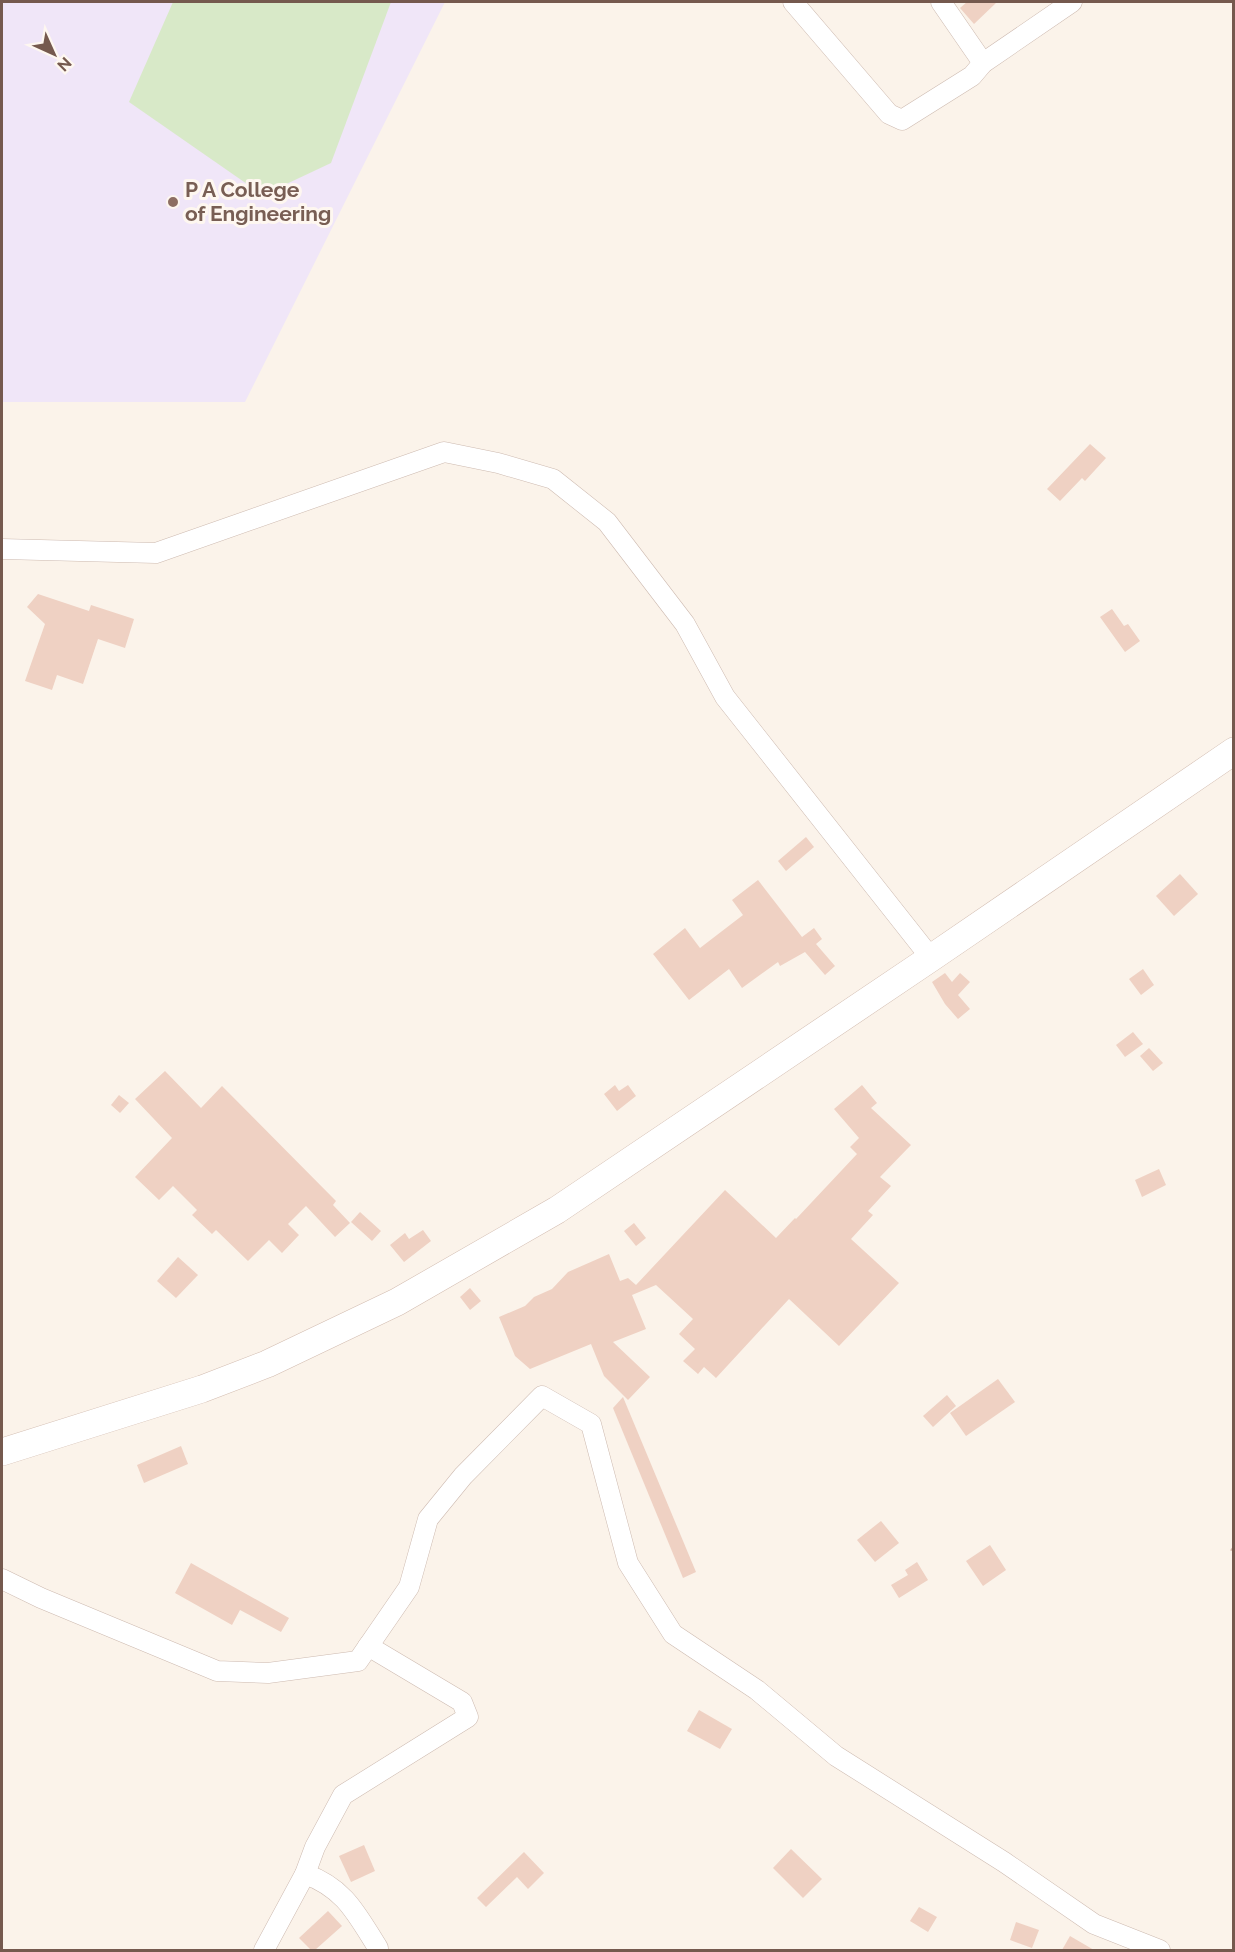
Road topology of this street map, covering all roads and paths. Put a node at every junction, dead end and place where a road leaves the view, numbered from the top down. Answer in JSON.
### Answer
{"nodes":[{"id":1,"x":793,"y":2,"type":"edge"},
{"id":2,"x":941,"y":2,"type":"edge"},
{"id":3,"x":1072,"y":2,"type":"edge"},
{"id":4,"x":983,"y":63,"type":"junction"},
{"id":5,"x":2,"y":549,"type":"edge"},
{"id":6,"x":1233,"y":751,"type":"edge"},
{"id":7,"x":931,"y":958,"type":"junction"},
{"id":8,"x":2,"y":1452,"type":"edge"},
{"id":9,"x":2,"y":1579,"type":"edge"},
{"id":10,"x":368,"y":1646,"type":"junction"},
{"id":11,"x":305,"y":1874,"type":"junction"},
{"id":12,"x":378,"y":1948,"type":"dead end"},
{"id":13,"x":264,"y":1950,"type":"edge"},
{"id":14,"x":1160,"y":1950,"type":"edge"}],
"edges":[{"from":1,"to":4,"type":"street"},
{"from":2,"to":4,"type":"street"},
{"from":3,"to":4,"type":"street"},
{"from":5,"to":7,"type":"street"},
{"from":6,"to":7,"type":"main road"},
{"from":7,"to":8,"type":"main road"},
{"from":9,"to":10,"type":"street"},
{"from":10,"to":11,"type":"street"},
{"from":10,"to":14,"type":"street"},
{"from":11,"to":12,"type":"street"},
{"from":11,"to":13,"type":"street"}]}
